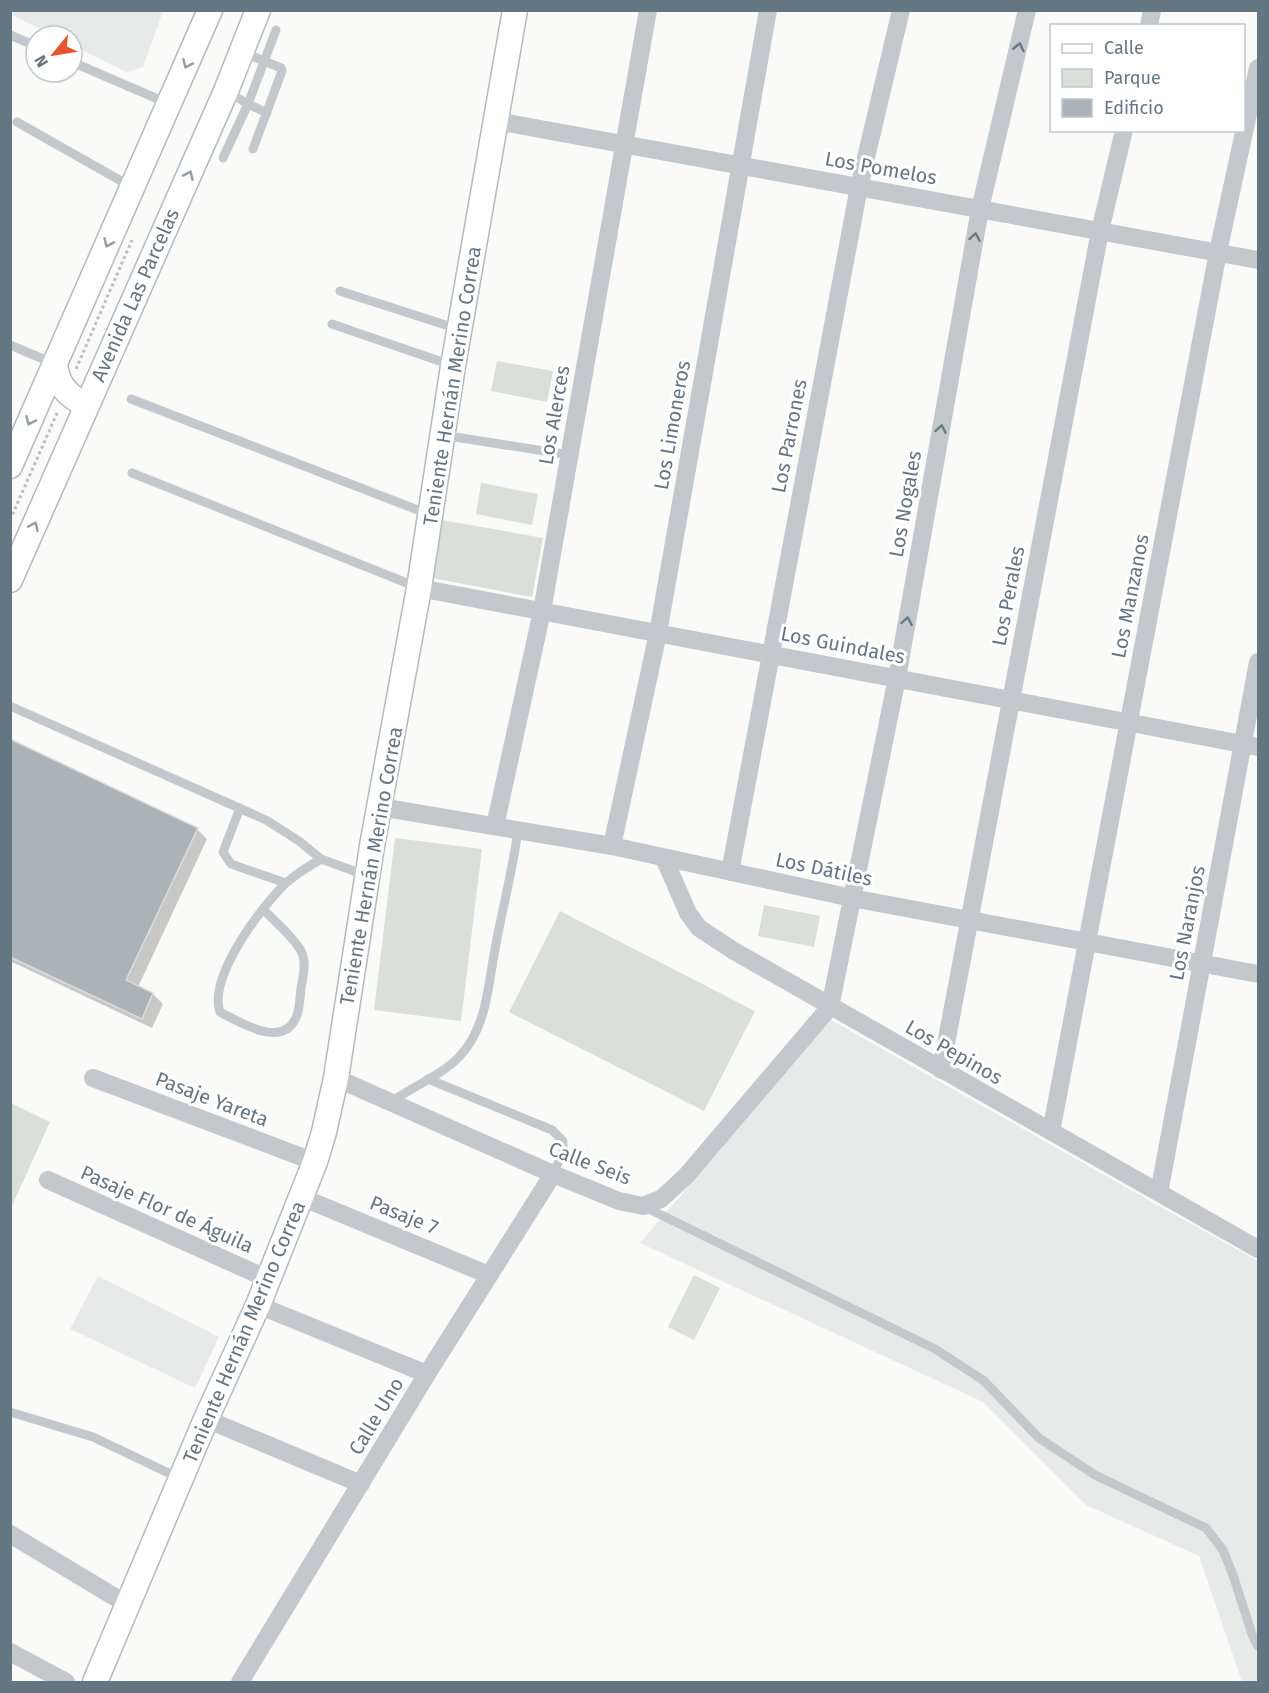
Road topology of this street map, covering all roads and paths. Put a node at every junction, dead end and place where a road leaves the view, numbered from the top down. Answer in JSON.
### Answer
{"nodes":[{"id":1,"x":210,"y":10,"type":"edge"},
{"id":2,"x":258,"y":10,"type":"edge"},
{"id":3,"x":514,"y":10,"type":"edge"},
{"id":4,"x":648,"y":10,"type":"edge"},
{"id":5,"x":768,"y":10,"type":"edge"},
{"id":6,"x":901,"y":10,"type":"edge"},
{"id":7,"x":1028,"y":10,"type":"edge"},
{"id":8,"x":276,"y":30,"type":"dead end"},
{"id":9,"x":10,"y":35,"type":"edge"},
{"id":10,"x":24,"y":41,"type":"edge"},
{"id":11,"x":242,"y":52,"type":"junction"},
{"id":12,"x":265,"y":62,"type":"junction"},
{"id":13,"x":84,"y":67,"type":"edge"},
{"id":14,"x":1258,"y":68,"type":"edge"},
{"id":15,"x":226,"y":91,"type":"junction"},
{"id":16,"x":169,"y":104,"type":"junction"},
{"id":17,"x":248,"y":104,"type":"junction"},
{"id":18,"x":267,"y":113,"type":"junction"},
{"id":19,"x":496,"y":121,"type":"junction"},
{"id":20,"x":17,"y":122,"type":"dead end"},
{"id":21,"x":1245,"y":128,"type":"edge"},
{"id":22,"x":1124,"y":132,"type":"edge"},
{"id":23,"x":1244,"y":132,"type":"edge"},
{"id":24,"x":625,"y":145,"type":"junction"},
{"id":25,"x":253,"y":149,"type":"dead end"},
{"id":26,"x":224,"y":158,"type":"dead end"},
{"id":27,"x":740,"y":166,"type":"junction"},
{"id":28,"x":859,"y":187,"type":"junction"},
{"id":29,"x":132,"y":188,"type":"junction"},
{"id":30,"x":980,"y":209,"type":"junction"},
{"id":31,"x":1100,"y":231,"type":"junction"},
{"id":32,"x":133,"y":239,"type":"dead end"},
{"id":33,"x":1218,"y":252,"type":"junction"},
{"id":34,"x":1258,"y":260,"type":"edge"},
{"id":35,"x":340,"y":291,"type":"dead end"},
{"id":36,"x":332,"y":324,"type":"dead end"},
{"id":37,"x":460,"y":330,"type":"junction"},
{"id":38,"x":10,"y":345,"type":"edge"},
{"id":39,"x":55,"y":364,"type":"junction"},
{"id":40,"x":453,"y":366,"type":"junction"},
{"id":41,"x":66,"y":392,"type":"junction"},
{"id":42,"x":131,"y":399,"type":"dead end"},
{"id":43,"x":87,"y":405,"type":"junction"},
{"id":44,"x":442,"y":435,"type":"junction"},
{"id":45,"x":570,"y":455,"type":"junction"},
{"id":46,"x":10,"y":466,"type":"edge"},
{"id":47,"x":132,"y":473,"type":"dead end"},
{"id":48,"x":430,"y":514,"type":"junction"},
{"id":49,"x":10,"y":520,"type":"edge"},
{"id":50,"x":10,"y":580,"type":"edge"},
{"id":51,"x":418,"y":588,"type":"junction"},
{"id":52,"x":542,"y":611,"type":"junction"},
{"id":53,"x":658,"y":633,"type":"junction"},
{"id":54,"x":771,"y":655,"type":"junction"},
{"id":55,"x":1258,"y":662,"type":"edge"},
{"id":56,"x":897,"y":678,"type":"junction"},
{"id":57,"x":1011,"y":700,"type":"junction"},
{"id":58,"x":10,"y":706,"type":"edge"},
{"id":59,"x":1129,"y":722,"type":"junction"},
{"id":60,"x":1251,"y":746,"type":"edge"},
{"id":61,"x":380,"y":807,"type":"junction"},
{"id":62,"x":240,"y":808,"type":"junction"},
{"id":63,"x":495,"y":826,"type":"junction"},
{"id":64,"x":518,"y":830,"type":"junction"},
{"id":65,"x":612,"y":846,"type":"junction"},
{"id":66,"x":664,"y":858,"type":"junction"},
{"id":67,"x":321,"y":859,"type":"junction"},
{"id":68,"x":730,"y":872,"type":"junction"},
{"id":69,"x":368,"y":876,"type":"junction"},
{"id":70,"x":286,"y":883,"type":"junction"},
{"id":71,"x":852,"y":898,"type":"junction"},
{"id":72,"x":264,"y":910,"type":"junction"},
{"id":73,"x":970,"y":920,"type":"junction"},
{"id":74,"x":1087,"y":942,"type":"junction"},
{"id":75,"x":1202,"y":963,"type":"junction"},
{"id":76,"x":1258,"y":974,"type":"edge"},
{"id":77,"x":830,"y":1007,"type":"junction"},
{"id":78,"x":941,"y":1070,"type":"junction"},
{"id":79,"x":93,"y":1078,"type":"dead end"},
{"id":80,"x":336,"y":1078,"type":"junction"},
{"id":81,"x":428,"y":1079,"type":"junction"},
{"id":82,"x":391,"y":1102,"type":"junction"},
{"id":83,"x":1051,"y":1132,"type":"junction"},
{"id":84,"x":315,"y":1162,"type":"junction"},
{"id":85,"x":553,"y":1174,"type":"junction"},
{"id":86,"x":48,"y":1180,"type":"dead end"},
{"id":87,"x":1159,"y":1193,"type":"junction"},
{"id":88,"x":301,"y":1197,"type":"junction"},
{"id":89,"x":643,"y":1206,"type":"junction"},
{"id":90,"x":1258,"y":1249,"type":"edge"},
{"id":91,"x":489,"y":1275,"type":"junction"},
{"id":92,"x":267,"y":1279,"type":"junction"},
{"id":93,"x":258,"y":1305,"type":"junction"},
{"id":94,"x":428,"y":1374,"type":"junction"},
{"id":95,"x":10,"y":1412,"type":"edge"},
{"id":96,"x":207,"y":1419,"type":"junction"},
{"id":97,"x":181,"y":1479,"type":"junction"},
{"id":98,"x":361,"y":1484,"type":"junction"},
{"id":99,"x":10,"y":1534,"type":"edge"},
{"id":100,"x":128,"y":1605,"type":"junction"},
{"id":101,"x":1258,"y":1646,"type":"edge"},
{"id":102,"x":10,"y":1652,"type":"edge"},
{"id":103,"x":66,"y":1683,"type":"edge"},
{"id":104,"x":95,"y":1683,"type":"edge"},
{"id":105,"x":240,"y":1683,"type":"edge"}],
"edges":[{"from":1,"to":16,"type":"street","one_way":true},
{"from":2,"to":11,"type":"street","name":"Avenida Las Parcelas"},
{"from":3,"to":19,"type":"street","name":"Teniente Hernán Merino Correa"},
{"from":4,"to":24,"type":"street","name":"Los Alerces"},
{"from":5,"to":27,"type":"street","name":"Los Limoneros"},
{"from":6,"to":28,"type":"street","name":"Los Parrones"},
{"from":30,"to":7,"type":"street","name":"Los Nogales","one_way":true},
{"from":8,"to":12,"type":"lane"},
{"from":9,"to":10,"type":"lane"},
{"from":11,"to":12,"type":"lane"},
{"from":11,"to":15,"type":"street","name":"Avenida Las Parcelas"},
{"from":12,"to":17,"type":"lane"},
{"from":12,"to":18,"type":"lane"},
{"from":13,"to":16,"type":"lane"},
{"from":14,"to":21,"type":"street","name":"Los Manzanos"},
{"from":15,"to":17,"type":"lane"},
{"from":43,"to":15,"type":"street","name":"Avenida Las Parcelas","one_way":true},
{"from":16,"to":29,"type":"street"},
{"from":17,"to":18,"type":"lane"},
{"from":17,"to":26,"type":"lane"},
{"from":18,"to":25,"type":"lane"},
{"from":19,"to":24,"type":"street","name":"Los Pomelos"},
{"from":19,"to":37,"type":"street","name":"Teniente Hernán Merino Correa"},
{"from":20,"to":29,"type":"lane"},
{"from":22,"to":31,"type":"street","name":"Los Perales"},
{"from":23,"to":33,"type":"street","name":"Los Manzanos"},
{"from":24,"to":27,"type":"street","name":"Los Pomelos"},
{"from":24,"to":45,"type":"street","name":"Los Alerces"},
{"from":27,"to":28,"type":"street","name":"Los Pomelos"},
{"from":27,"to":53,"type":"street","name":"Los Limoneros"},
{"from":28,"to":30,"type":"street","name":"Los Pomelos"},
{"from":28,"to":54,"type":"street","name":"Los Parrones"},
{"from":29,"to":39,"type":"street","one_way":true},
{"from":30,"to":31,"type":"street","name":"Los Pomelos"},
{"from":56,"to":30,"type":"street","name":"Los Nogales","one_way":true},
{"from":31,"to":33,"type":"street","name":"Los Pomelos"},
{"from":31,"to":57,"type":"street","name":"Los Perales"},
{"from":32,"to":41,"type":"path"},
{"from":33,"to":34,"type":"street","name":"Los Pomelos"},
{"from":33,"to":59,"type":"street","name":"Los Manzanos"},
{"from":35,"to":37,"type":"lane"},
{"from":36,"to":40,"type":"lane"},
{"from":37,"to":40,"type":"street","name":"Teniente Hernán Merino Correa"},
{"from":38,"to":39,"type":"lane"},
{"from":39,"to":41,"type":"street"},
{"from":39,"to":46,"type":"street","one_way":true},
{"from":40,"to":44,"type":"street","name":"Teniente Hernán Merino Correa"},
{"from":41,"to":43,"type":"street"},
{"from":41,"to":49,"type":"path"},
{"from":42,"to":48,"type":"lane"},
{"from":50,"to":43,"type":"street","name":"Avenida Las Parcelas","one_way":true},
{"from":44,"to":45,"type":"lane"},
{"from":44,"to":48,"type":"street","name":"Teniente Hernán Merino Correa"},
{"from":45,"to":52,"type":"street","name":"Los Alerces"},
{"from":47,"to":51,"type":"lane"},
{"from":48,"to":51,"type":"street","name":"Teniente Hernán Merino Correa"},
{"from":51,"to":52,"type":"street","name":"Los Guindales"},
{"from":51,"to":61,"type":"street","name":"Teniente Hernán Merino Correa"},
{"from":52,"to":53,"type":"street","name":"Los Guindales"},
{"from":52,"to":63,"type":"street","name":"Los Alerces"},
{"from":53,"to":54,"type":"street","name":"Los Guindales"},
{"from":53,"to":65,"type":"street","name":"Los Limoneros"},
{"from":54,"to":56,"type":"street","name":"Los Guindales"},
{"from":54,"to":68,"type":"street","name":"Los Parrones"},
{"from":55,"to":60,"type":"street","name":"Los Naranjos"},
{"from":56,"to":57,"type":"street","name":"Los Guindales"},
{"from":56,"to":71,"type":"street","name":"Los Nogales"},
{"from":57,"to":59,"type":"street","name":"Los Guindales"},
{"from":57,"to":73,"type":"street","name":"Los Perales"},
{"from":58,"to":62,"type":"lane"},
{"from":59,"to":60,"type":"street","name":"Los Guindales"},
{"from":59,"to":74,"type":"street","name":"Los Manzanos"},
{"from":60,"to":75,"type":"street","name":"Los Naranjos"},
{"from":61,"to":63,"type":"street","name":"Los Dátiles"},
{"from":61,"to":69,"type":"street","name":"Teniente Hernán Merino Correa"},
{"from":62,"to":67,"type":"lane"},
{"from":62,"to":70,"type":"lane"},
{"from":63,"to":64,"type":"street","name":"Los Dátiles"},
{"from":64,"to":65,"type":"street","name":"Los Dátiles"},
{"from":64,"to":81,"type":"lane"},
{"from":65,"to":66,"type":"street","name":"Los Dátiles"},
{"from":66,"to":68,"type":"street","name":"Los Dátiles"},
{"from":66,"to":77,"type":"street","name":"Los Pepinos"},
{"from":67,"to":69,"type":"lane"},
{"from":67,"to":70,"type":"lane"},
{"from":68,"to":71,"type":"street","name":"Los Dátiles"},
{"from":69,"to":80,"type":"street","name":"Teniente Hernán Merino Correa"},
{"from":70,"to":72,"type":"lane"},
{"from":71,"to":73,"type":"street","name":"Los Dátiles"},
{"from":71,"to":77,"type":"street","name":"Los Nogales"},
{"from":72,"to":72,"type":"lane"},
{"from":73,"to":74,"type":"street","name":"Los Dátiles"},
{"from":73,"to":78,"type":"street","name":"Los Perales"},
{"from":74,"to":75,"type":"street","name":"Los Dátiles"},
{"from":74,"to":83,"type":"street","name":"Los Manzanos"},
{"from":75,"to":76,"type":"street","name":"Los Dátiles"},
{"from":75,"to":87,"type":"street","name":"Los Naranjos"},
{"from":77,"to":78,"type":"street","name":"Los Pepinos"},
{"from":77,"to":89,"type":"street","name":"Calle Seis"},
{"from":78,"to":83,"type":"street","name":"Los Pepinos"},
{"from":79,"to":84,"type":"street","name":"Pasaje Yareta"},
{"from":80,"to":82,"type":"street","name":"Calle Seis"},
{"from":80,"to":84,"type":"street","name":"Teniente Hernán Merino Correa"},
{"from":81,"to":82,"type":"lane"},
{"from":81,"to":85,"type":"lane"},
{"from":82,"to":85,"type":"street","name":"Calle Seis"},
{"from":83,"to":87,"type":"street","name":"Los Pepinos"},
{"from":84,"to":88,"type":"street","name":"Teniente Hernán Merino Correa"},
{"from":85,"to":89,"type":"street","name":"Calle Seis"},
{"from":85,"to":91,"type":"street","name":"Calle Uno"},
{"from":86,"to":92,"type":"street","name":"Pasaje Flor de Águila"},
{"from":87,"to":90,"type":"street","name":"Los Pepinos"},
{"from":88,"to":91,"type":"street","name":"Pasaje 7"},
{"from":88,"to":92,"type":"street","name":"Teniente Hernán Merino Correa"},
{"from":89,"to":101,"type":"lane"},
{"from":91,"to":94,"type":"street","name":"Calle Uno"},
{"from":92,"to":93,"type":"street","name":"Teniente Hernán Merino Correa"},
{"from":93,"to":94,"type":"street"},
{"from":93,"to":96,"type":"street","name":"Teniente Hernán Merino Correa"},
{"from":94,"to":98,"type":"street","name":"Calle Uno"},
{"from":95,"to":97,"type":"lane"},
{"from":96,"to":97,"type":"street","name":"Teniente Hernán Merino Correa"},
{"from":96,"to":98,"type":"street"},
{"from":97,"to":100,"type":"street","name":"Teniente Hernán Merino Correa"},
{"from":98,"to":105,"type":"street","name":"Calle Uno"},
{"from":99,"to":100,"type":"street"},
{"from":100,"to":104,"type":"street","name":"Teniente Hernán Merino Correa"},
{"from":102,"to":103,"type":"street"}]}
